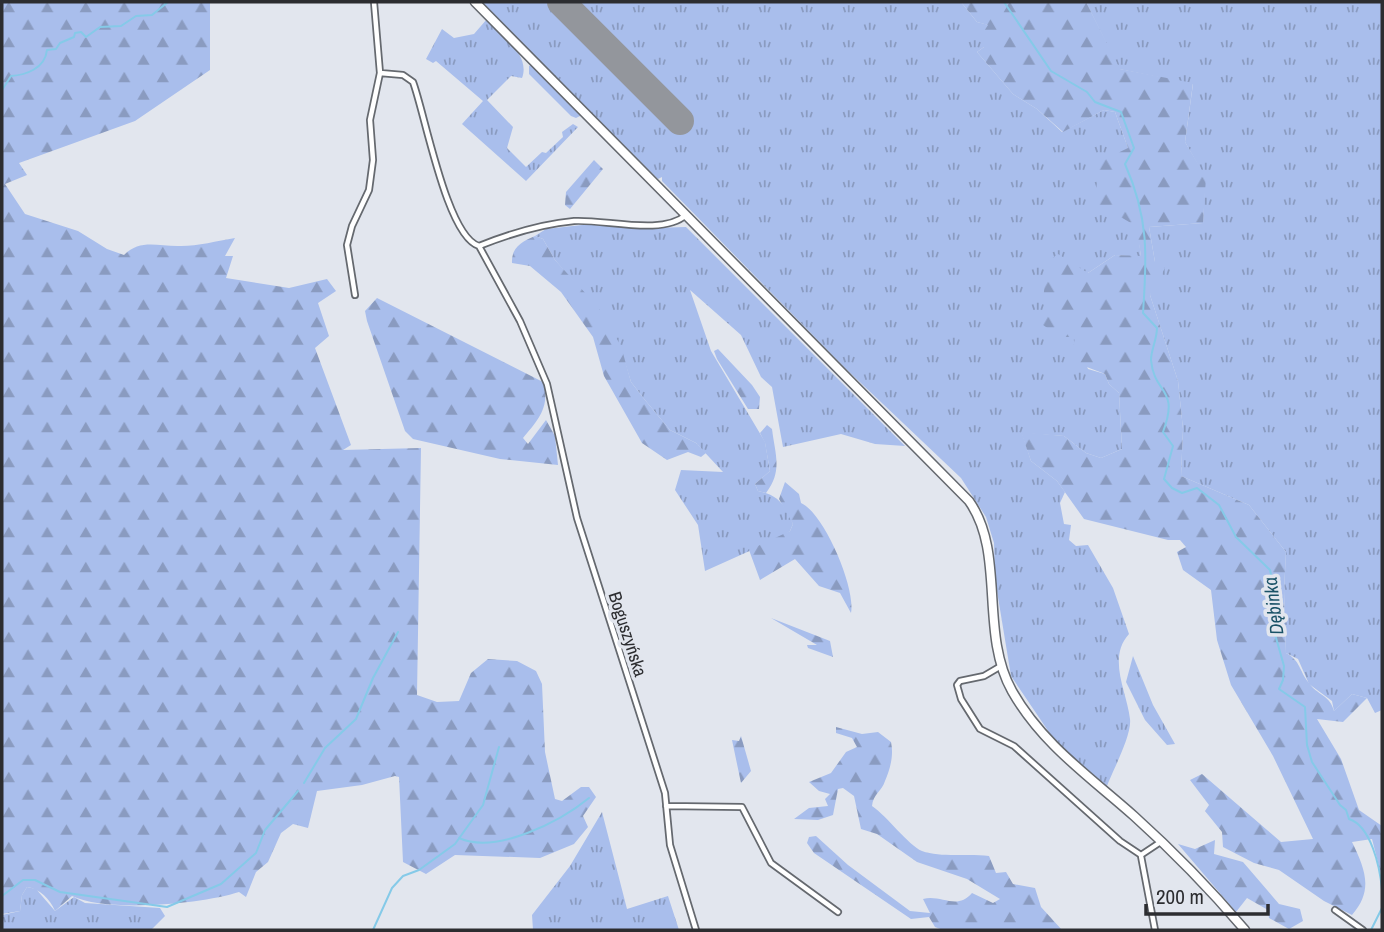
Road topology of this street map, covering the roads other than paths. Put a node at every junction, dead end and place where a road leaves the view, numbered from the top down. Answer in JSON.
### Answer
{"nodes":[{"id":1,"x":374,"y":2,"type":"edge"},
{"id":2,"x":475,"y":2,"type":"edge"},
{"id":3,"x":380,"y":73,"type":"junction"},
{"id":4,"x":687,"y":214,"type":"junction"},
{"id":5,"x":479,"y":246,"type":"junction"},
{"id":6,"x":355,"y":295,"type":"dead end"},
{"id":7,"x":1002,"y":665,"type":"junction"},
{"id":8,"x":666,"y":806,"type":"junction"},
{"id":9,"x":1162,"y":841,"type":"junction"},
{"id":10,"x":1141,"y":855,"type":"junction"},
{"id":11,"x":1335,"y":910,"type":"dead end"},
{"id":12,"x":838,"y":912,"type":"dead end"},
{"id":13,"x":696,"y":930,"type":"edge"},
{"id":14,"x":1155,"y":930,"type":"edge"},
{"id":15,"x":1245,"y":930,"type":"edge"},
{"id":16,"x":1363,"y":930,"type":"edge"}],
"edges":[{"from":1,"to":3,"type":"street"},
{"from":2,"to":4,"type":"highway"},
{"from":3,"to":5,"type":"street","name":"Boguszyńska"},
{"from":3,"to":6,"type":"street"},
{"from":4,"to":5,"type":"street"},
{"from":4,"to":7,"type":"highway"},
{"from":5,"to":8,"type":"street","name":"Boguszyńska"},
{"from":7,"to":9,"type":"highway"},
{"from":7,"to":10,"type":"street"},
{"from":8,"to":12,"type":"street"},
{"from":8,"to":13,"type":"street","name":"Boguszyńska"},
{"from":9,"to":10,"type":"street"},
{"from":9,"to":15,"type":"highway"},
{"from":10,"to":14,"type":"street"},
{"from":11,"to":16,"type":"street"}]}
